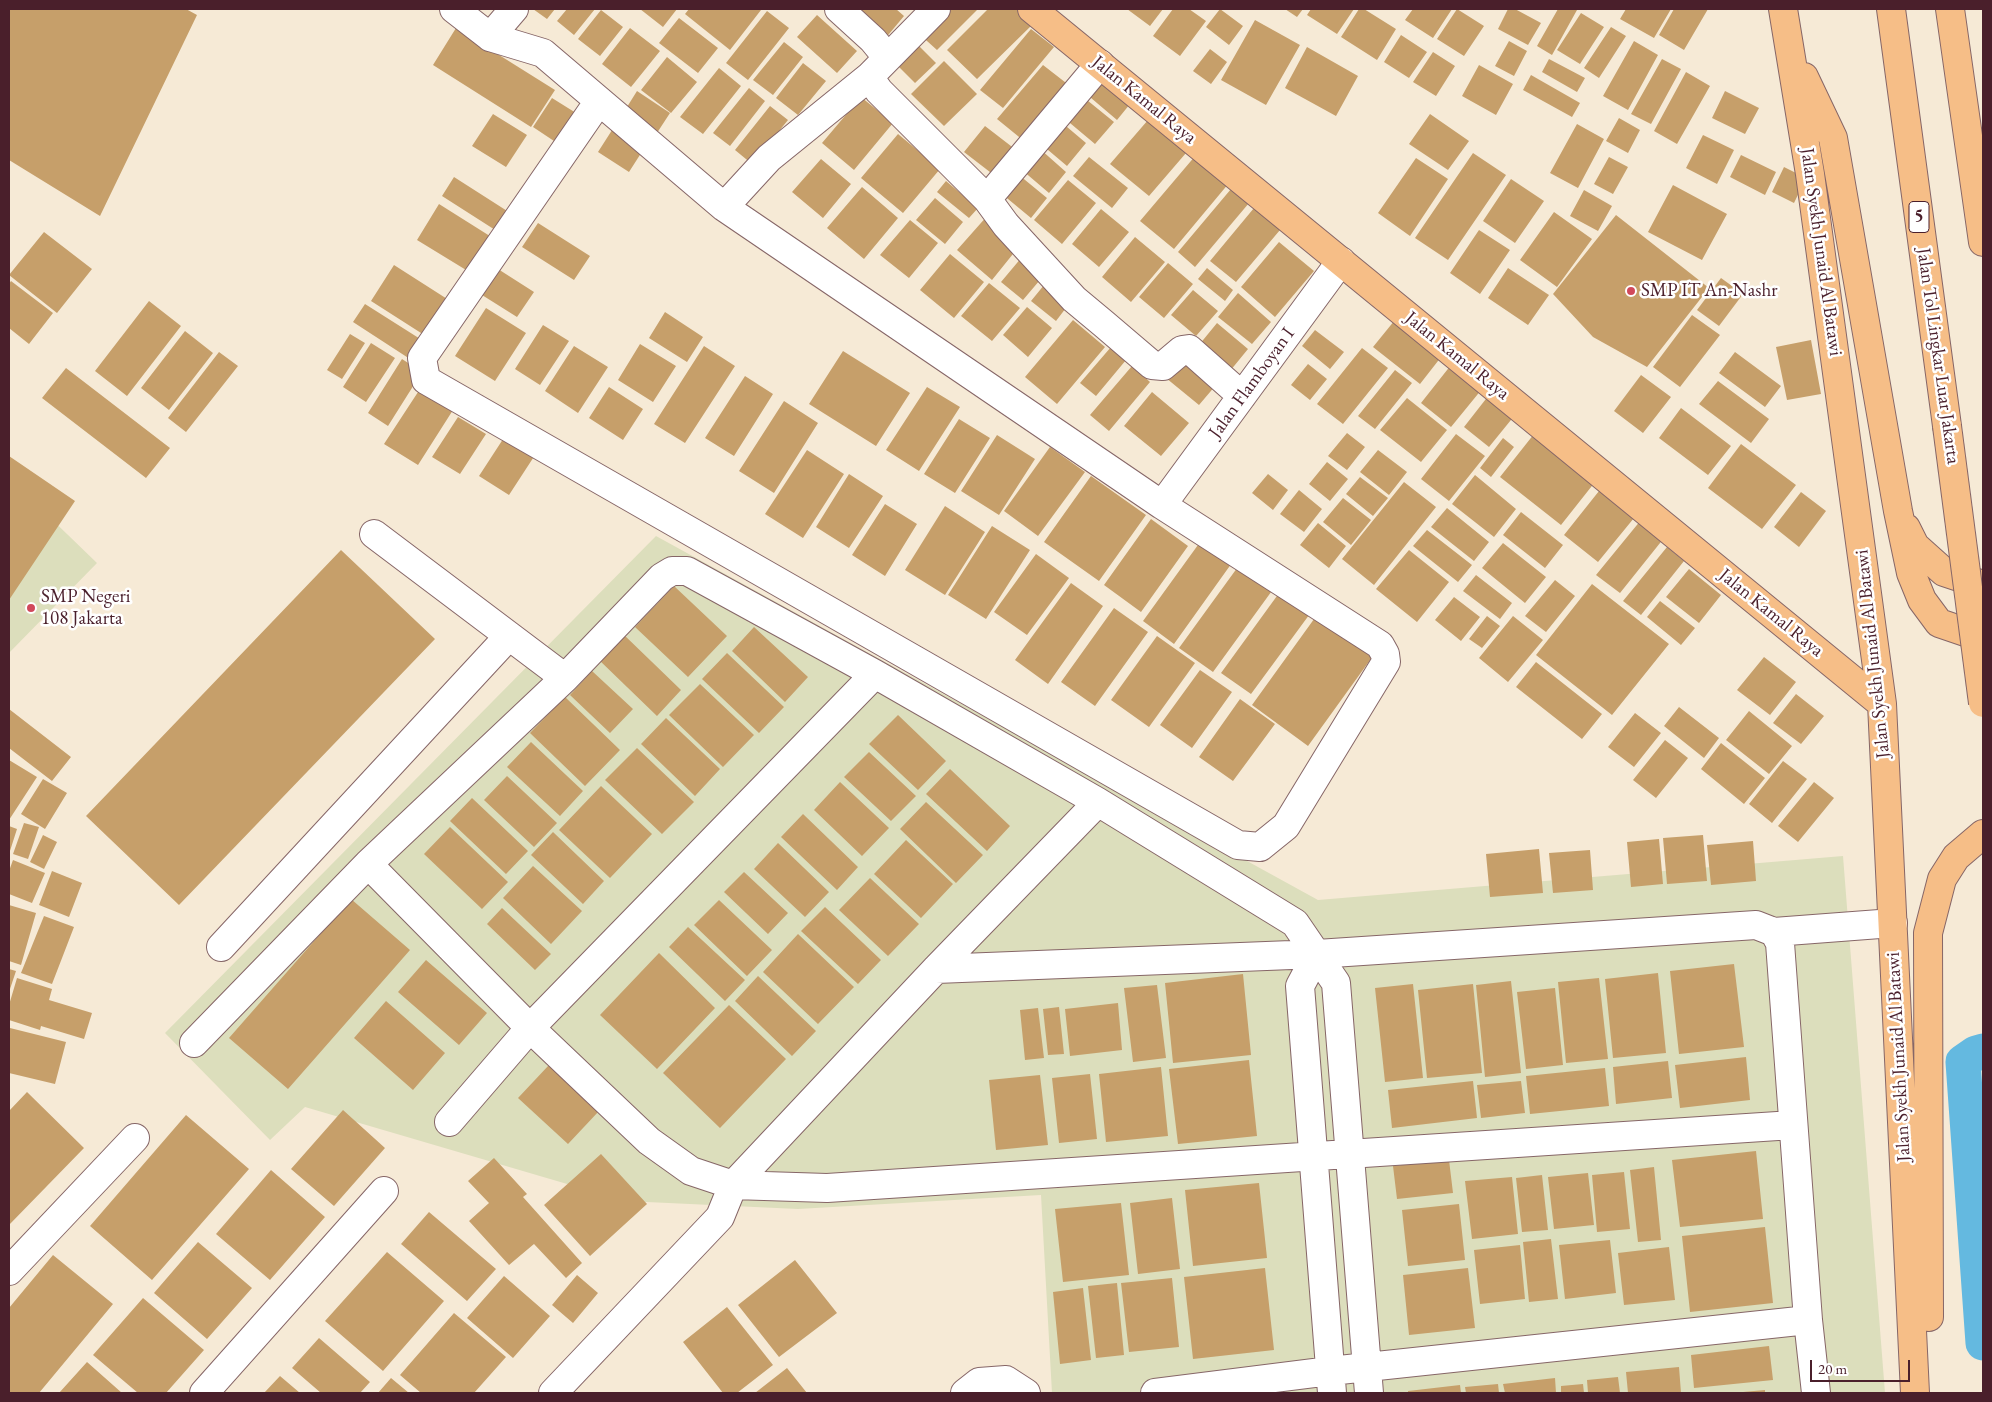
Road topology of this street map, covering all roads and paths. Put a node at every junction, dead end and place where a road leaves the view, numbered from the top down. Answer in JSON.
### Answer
{"nodes":[{"id":1,"x":454,"y":9,"type":"edge"},
{"id":2,"x":514,"y":9,"type":"edge"},
{"id":3,"x":839,"y":9,"type":"edge"},
{"id":4,"x":936,"y":9,"type":"edge"},
{"id":5,"x":1032,"y":9,"type":"edge"},
{"id":6,"x":1783,"y":9,"type":"edge"},
{"id":7,"x":1891,"y":9,"type":"edge"},
{"id":8,"x":1950,"y":9,"type":"edge"},
{"id":9,"x":490,"y":37,"type":"junction"},
{"id":10,"x":1791,"y":50,"type":"junction"},
{"id":11,"x":887,"y":57,"type":"junction"},
{"id":12,"x":1100,"y":64,"type":"junction"},
{"id":13,"x":869,"y":77,"type":"junction"},
{"id":14,"x":599,"y":101,"type":"junction"},
{"id":15,"x":987,"y":199,"type":"junction"},
{"id":16,"x":724,"y":208,"type":"junction"},
{"id":17,"x":1983,"y":242,"type":"edge"},
{"id":18,"x":1341,"y":261,"type":"junction"},
{"id":19,"x":1242,"y":396,"type":"junction"},
{"id":20,"x":1162,"y":505,"type":"junction"},
{"id":21,"x":1898,"y":510,"type":"junction"},
{"id":22,"x":374,"y":534,"type":"dead end"},
{"id":23,"x":1983,"y":585,"type":"edge"},
{"id":24,"x":508,"y":636,"type":"junction"},
{"id":25,"x":1983,"y":638,"type":"edge"},
{"id":26,"x":876,"y":674,"type":"junction"},
{"id":27,"x":565,"y":678,"type":"junction"},
{"id":28,"x":1983,"y":703,"type":"edge"},
{"id":29,"x":1882,"y":704,"type":"junction"},
{"id":30,"x":1098,"y":802,"type":"junction"},
{"id":31,"x":1983,"y":834,"type":"edge"},
{"id":32,"x":368,"y":864,"type":"junction"},
{"id":33,"x":1893,"y":923,"type":"junction"},
{"id":34,"x":1774,"y":932,"type":"junction"},
{"id":35,"x":221,"y":947,"type":"dead end"},
{"id":36,"x":1317,"y":954,"type":"junction"},
{"id":37,"x":936,"y":969,"type":"junction"},
{"id":38,"x":530,"y":1028,"type":"junction"},
{"id":39,"x":194,"y":1043,"type":"dead end"},
{"id":40,"x":449,"y":1122,"type":"dead end"},
{"id":41,"x":1793,"y":1125,"type":"junction"},
{"id":42,"x":135,"y":1138,"type":"dead end"},
{"id":43,"x":1350,"y":1155,"type":"junction"},
{"id":44,"x":1313,"y":1158,"type":"junction"},
{"id":45,"x":733,"y":1185,"type":"junction"},
{"id":46,"x":384,"y":1191,"type":"dead end"},
{"id":47,"x":9,"y":1271,"type":"edge"},
{"id":48,"x":1808,"y":1320,"type":"junction"},
{"id":49,"x":1368,"y":1380,"type":"edge"},
{"id":50,"x":1331,"y":1382,"type":"edge"},
{"id":51,"x":204,"y":1393,"type":"edge"},
{"id":52,"x":553,"y":1393,"type":"edge"},
{"id":53,"x":965,"y":1393,"type":"edge"},
{"id":54,"x":1026,"y":1393,"type":"edge"},
{"id":55,"x":1155,"y":1393,"type":"edge"},
{"id":56,"x":1816,"y":1393,"type":"edge"},
{"id":57,"x":1915,"y":1393,"type":"edge"},
{"id":58,"x":1924,"y":1393,"type":"edge"}],
"edges":[{"from":1,"to":9,"type":"street"},
{"from":2,"to":9,"type":"street"},
{"from":3,"to":11,"type":"street"},
{"from":4,"to":11,"type":"street"},
{"from":5,"to":12,"type":"main road","name":"Jalan Kamal Raya"},
{"from":6,"to":10,"type":"main road","name":"Jalan Syekh Junaid Al Batawi"},
{"from":7,"to":28,"type":"main road","name":"Jalan Tol Lingkar Luar Jakarta","number":"5","bridge":true},
{"from":8,"to":17,"type":"main road"},
{"from":9,"to":14,"type":"street"},
{"from":10,"to":21,"type":"main road"},
{"from":10,"to":29,"type":"main road","name":"Jalan Syekh Junaid Al Batawi"},
{"from":11,"to":13,"type":"street"},
{"from":12,"to":15,"type":"street"},
{"from":12,"to":18,"type":"main road","name":"Jalan Kamal Raya"},
{"from":13,"to":15,"type":"street"},
{"from":13,"to":16,"type":"street"},
{"from":14,"to":16,"type":"street"},
{"from":14,"to":20,"type":"street"},
{"from":15,"to":19,"type":"street"},
{"from":16,"to":20,"type":"street"},
{"from":18,"to":19,"type":"street","name":"Jalan Flamboyan I"},
{"from":18,"to":29,"type":"main road","name":"Jalan Kamal Raya"},
{"from":19,"to":20,"type":"street","name":"Jalan Flamboyan I"},
{"from":21,"to":23,"type":"main road"},
{"from":21,"to":25,"type":"main road"},
{"from":22,"to":24,"type":"street"},
{"from":24,"to":27,"type":"street"},
{"from":24,"to":35,"type":"street"},
{"from":26,"to":27,"type":"street"},
{"from":26,"to":30,"type":"street"},
{"from":26,"to":38,"type":"street"},
{"from":27,"to":32,"type":"street"},
{"from":29,"to":33,"type":"main road","name":"Jalan Syekh Junaid Al Batawi"},
{"from":30,"to":36,"type":"street"},
{"from":30,"to":37,"type":"street"},
{"from":31,"to":58,"type":"main road"},
{"from":32,"to":38,"type":"street"},
{"from":32,"to":39,"type":"street"},
{"from":33,"to":34,"type":"street"},
{"from":33,"to":57,"type":"main road","name":"Jalan Syekh Junaid Al Batawi"},
{"from":34,"to":36,"type":"street"},
{"from":34,"to":41,"type":"street"},
{"from":36,"to":37,"type":"street"},
{"from":36,"to":43,"type":"street"},
{"from":36,"to":44,"type":"street"},
{"from":37,"to":45,"type":"street"},
{"from":38,"to":40,"type":"street"},
{"from":38,"to":45,"type":"street"},
{"from":41,"to":43,"type":"street"},
{"from":41,"to":48,"type":"street"},
{"from":42,"to":47,"type":"street"},
{"from":43,"to":44,"type":"street"},
{"from":43,"to":49,"type":"street"},
{"from":44,"to":45,"type":"street"},
{"from":44,"to":50,"type":"street"},
{"from":45,"to":52,"type":"street"},
{"from":46,"to":51,"type":"street"},
{"from":48,"to":49,"type":"street"},
{"from":48,"to":56,"type":"street"},
{"from":49,"to":50,"type":"street"},
{"from":50,"to":55,"type":"street"},
{"from":53,"to":54,"type":"street"}]}
